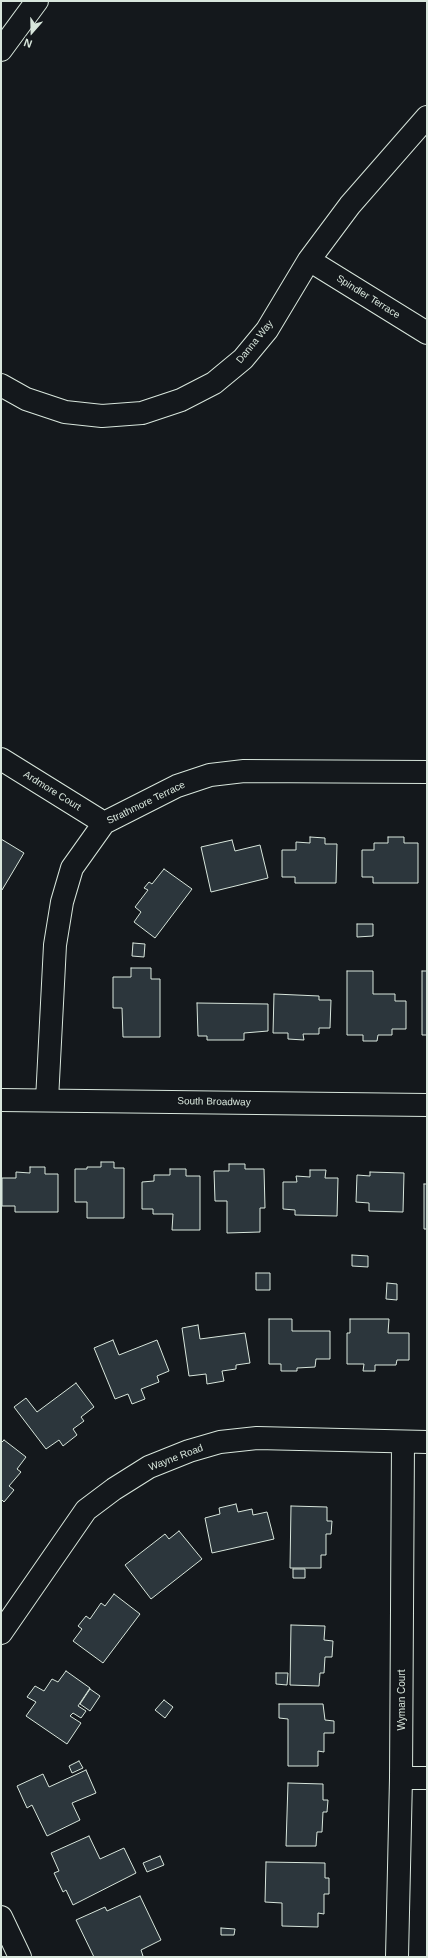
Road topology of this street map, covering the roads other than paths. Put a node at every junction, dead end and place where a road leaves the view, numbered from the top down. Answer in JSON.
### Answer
{"nodes":[{"id":1,"x":37,"y":1,"type":"edge"},
{"id":2,"x":1,"y":50,"type":"edge"},
{"id":3,"x":427,"y":117,"type":"edge"},
{"id":4,"x":309,"y":260,"type":"junction"},
{"id":5,"x":427,"y":333,"type":"edge"},
{"id":6,"x":1,"y":385,"type":"edge"},
{"id":7,"x":1,"y":759,"type":"edge"},
{"id":8,"x":427,"y":772,"type":"edge"},
{"id":9,"x":104,"y":823,"type":"junction"},
{"id":10,"x":1,"y":1100,"type":"edge"},
{"id":11,"x":47,"y":1100,"type":"junction"},
{"id":12,"x":427,"y":1105,"type":"edge"},
{"id":13,"x":403,"y":1442,"type":"junction"},
{"id":14,"x":427,"y":1442,"type":"edge"},
{"id":15,"x":1,"y":1633,"type":"edge"},
{"id":16,"x":401,"y":1778,"type":"junction"},
{"id":17,"x":427,"y":1778,"type":"edge"},
{"id":18,"x":2,"y":1924,"type":"edge"},
{"id":19,"x":20,"y":1957,"type":"edge"},
{"id":20,"x":397,"y":1957,"type":"edge"}],
"edges":[{"from":1,"to":2,"type":"street"},
{"from":3,"to":4,"type":"street","name":"Danna Way"},
{"from":4,"to":5,"type":"street","name":"Spindler Terrace"},
{"from":4,"to":6,"type":"street","name":"Danna Way"},
{"from":7,"to":9,"type":"street","name":"Ardmore Court"},
{"from":8,"to":9,"type":"street","name":"Strathmore Terrace"},
{"from":9,"to":11,"type":"street","name":"Strathmore Terrace"},
{"from":10,"to":11,"type":"street","name":"South Broadway"},
{"from":11,"to":12,"type":"street","name":"South Broadway"},
{"from":13,"to":14,"type":"street","name":"Wayne Road"},
{"from":13,"to":15,"type":"street","name":"Wayne Road"},
{"from":13,"to":16,"type":"street","name":"Wyman Court"},
{"from":16,"to":17,"type":"street"},
{"from":16,"to":20,"type":"street","name":"Wyman Court"},
{"from":18,"to":19,"type":"street"}]}
